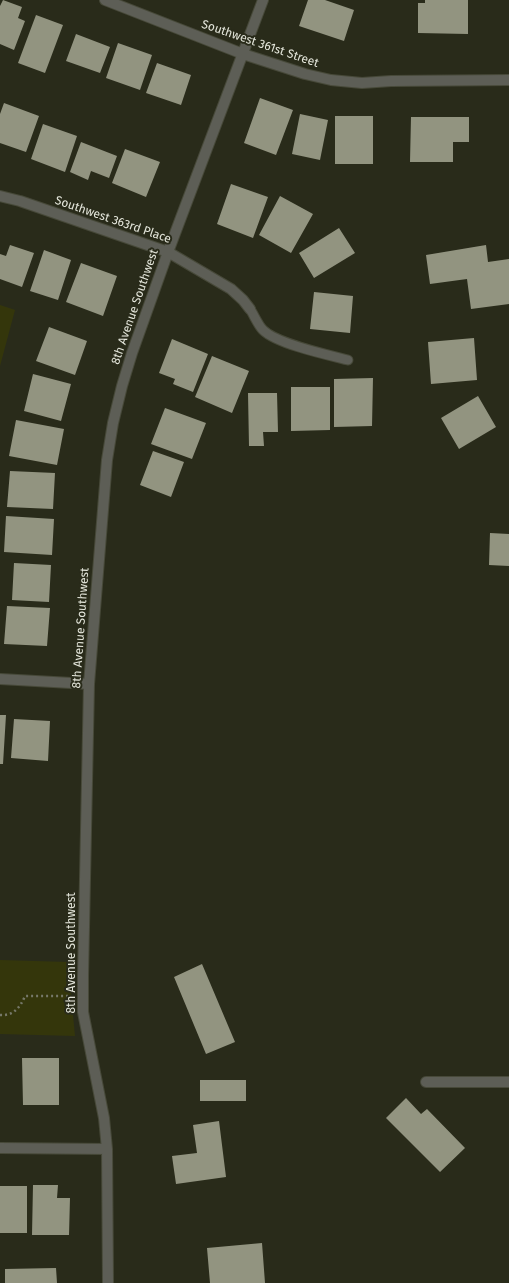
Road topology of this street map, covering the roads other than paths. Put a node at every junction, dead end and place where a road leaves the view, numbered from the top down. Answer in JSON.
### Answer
{"nodes":[{"id":1,"x":104,"y":0,"type":"edge"},
{"id":2,"x":263,"y":0,"type":"edge"},
{"id":3,"x":243,"y":54,"type":"junction"},
{"id":4,"x":509,"y":80,"type":"edge"},
{"id":5,"x":0,"y":196,"type":"edge"},
{"id":6,"x":168,"y":252,"type":"junction"},
{"id":7,"x":250,"y":309,"type":"joint"},
{"id":8,"x":348,"y":360,"type":"dead end"},
{"id":9,"x":0,"y":679,"type":"edge"},
{"id":10,"x":89,"y":684,"type":"junction"},
{"id":11,"x":426,"y":1082,"type":"dead end"},
{"id":12,"x":509,"y":1082,"type":"edge"},
{"id":13,"x":0,"y":1148,"type":"edge"},
{"id":14,"x":107,"y":1149,"type":"junction"},
{"id":15,"x":108,"y":1283,"type":"edge"}],
"edges":[{"from":1,"to":3,"type":"street","name":"Southwest 361st Street"},
{"from":2,"to":3,"type":"street","name":"8th Avenue Southwest"},
{"from":3,"to":4,"type":"street","name":"Southwest 361st Street"},
{"from":3,"to":6,"type":"street","name":"8th Avenue Southwest"},
{"from":5,"to":6,"type":"street","name":"Southwest 363rd Place"},
{"from":6,"to":7,"type":"street","name":"Southwest 363rd Place"},
{"from":6,"to":10,"type":"street","name":"8th Avenue Southwest"},
{"from":7,"to":8,"type":"lane"},
{"from":9,"to":10,"type":"street"},
{"from":10,"to":14,"type":"street","name":"8th Avenue Southwest"},
{"from":11,"to":12,"type":"street"},
{"from":13,"to":14,"type":"street"},
{"from":14,"to":15,"type":"street","name":"8th Avenue Southwest"}]}
